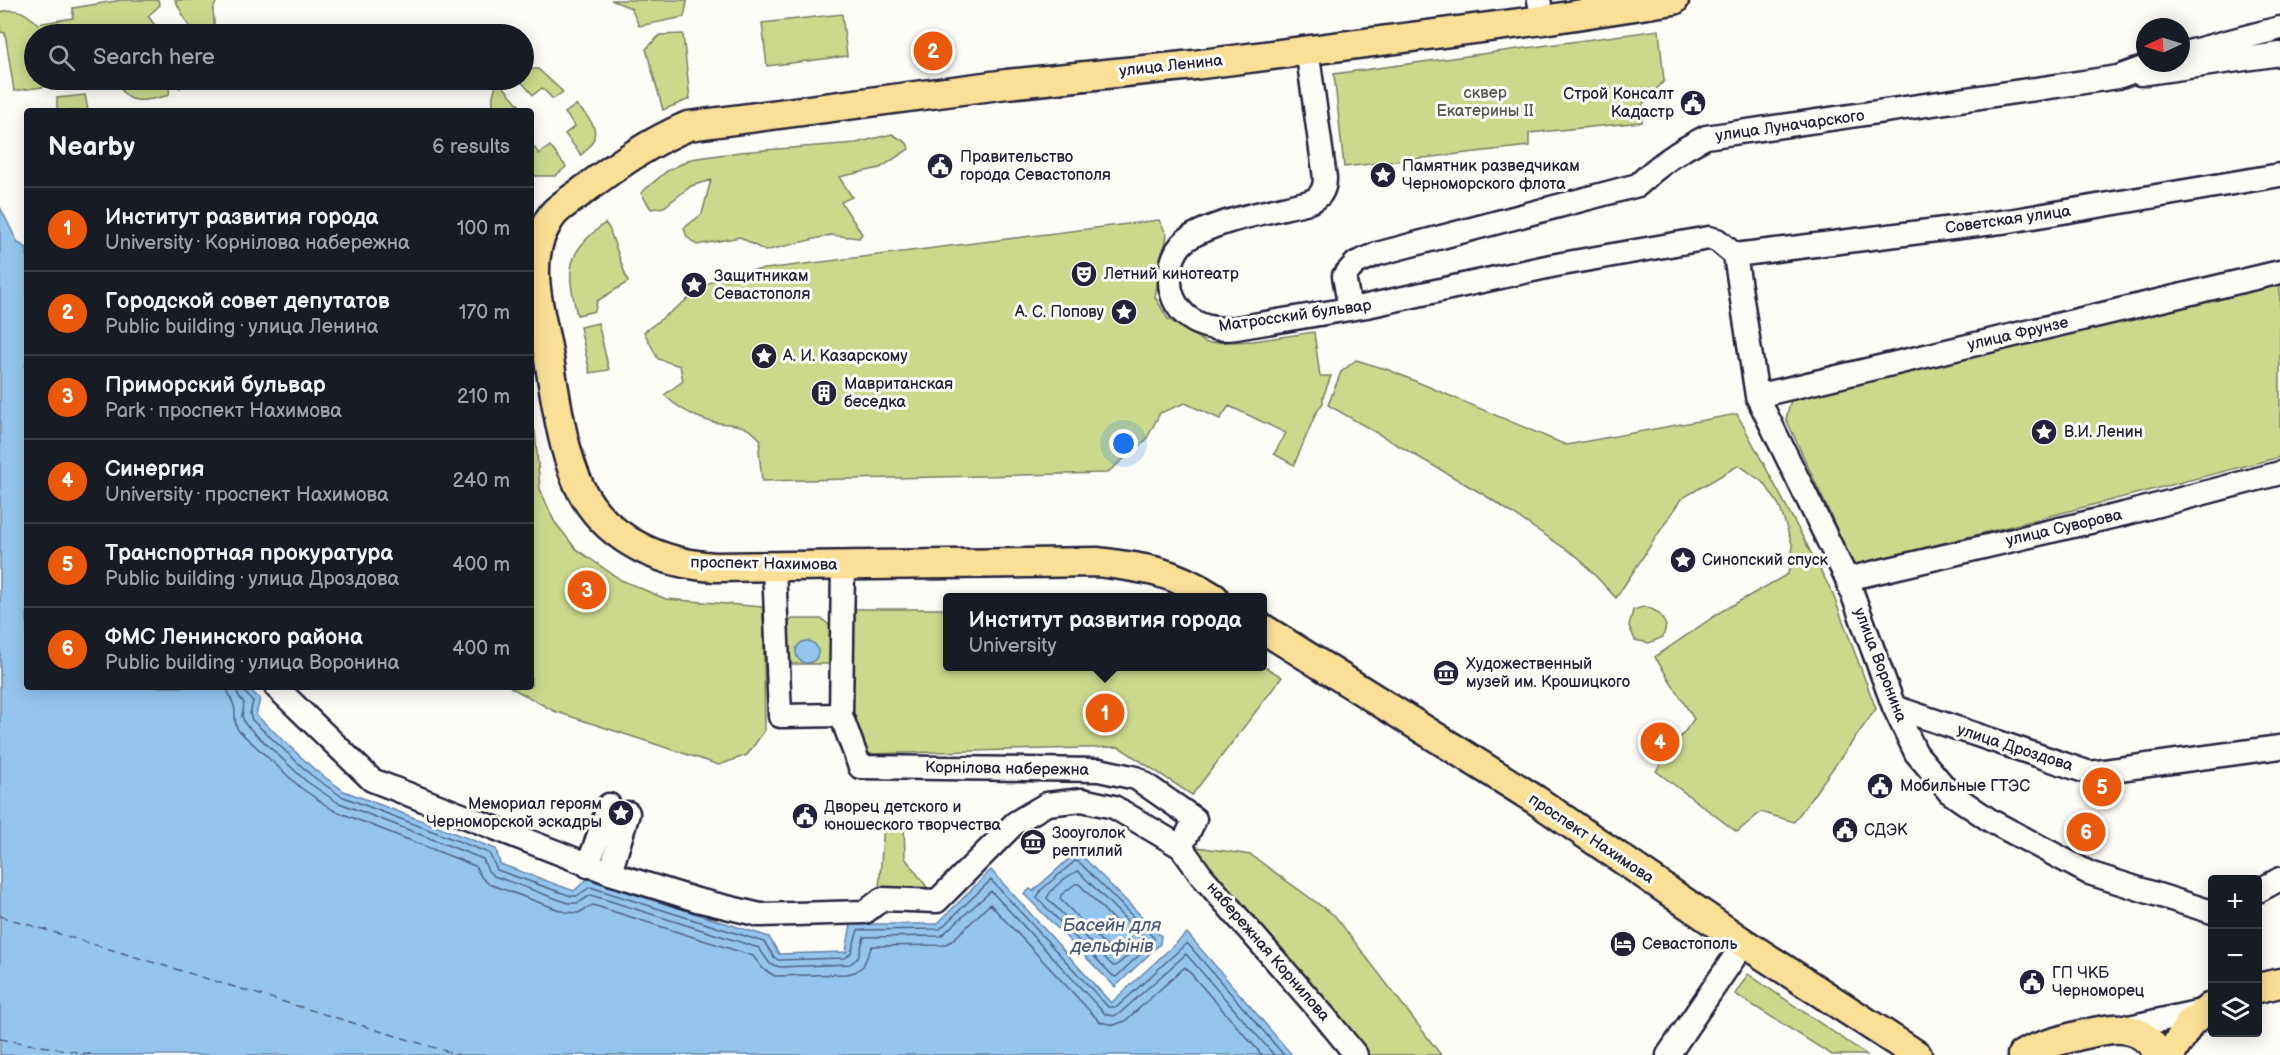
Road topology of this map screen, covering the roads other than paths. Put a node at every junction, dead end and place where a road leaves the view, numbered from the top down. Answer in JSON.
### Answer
{"nodes":[{"id":1,"x":1674,"y":0,"type":"edge"},
{"id":2,"x":1541,"y":10,"type":"edge"},
{"id":3,"x":2280,"y":28,"type":"edge"},
{"id":4,"x":1307,"y":49,"type":"junction"},
{"id":5,"x":2190,"y":52,"type":"edge"},
{"id":6,"x":2280,"y":54,"type":"edge"},
{"id":7,"x":2136,"y":71,"type":"edge"},
{"id":8,"x":2118,"y":77,"type":"junction"},
{"id":9,"x":669,"y":135,"type":"joint"},
{"id":10,"x":2280,"y":175,"type":"edge"},
{"id":11,"x":1735,"y":255,"type":"junction"},
{"id":12,"x":2280,"y":272,"type":"edge"},
{"id":13,"x":1350,"y":309,"type":"junction"},
{"id":14,"x":1757,"y":396,"type":"junction"},
{"id":15,"x":2280,"y":473,"type":"edge"},
{"id":16,"x":843,"y":565,"type":"junction"},
{"id":17,"x":774,"y":566,"type":"junction"},
{"id":18,"x":1847,"y":579,"type":"junction"},
{"id":19,"x":1207,"y":593,"type":"edge"},
{"id":20,"x":1267,"y":631,"type":"edge"},
{"id":21,"x":279,"y":690,"type":"edge"},
{"id":22,"x":1894,"y":707,"type":"junction"},
{"id":23,"x":841,"y":715,"type":"junction"},
{"id":24,"x":2280,"y":747,"type":"edge"},
{"id":25,"x":1181,"y":847,"type":"junction"},
{"id":26,"x":588,"y":866,"type":"junction"},
{"id":27,"x":610,"y":873,"type":"junction"},
{"id":28,"x":2280,"y":879,"type":"edge"},
{"id":29,"x":2262,"y":889,"type":"edge"},
{"id":30,"x":2208,"y":911,"type":"edge"},
{"id":31,"x":1744,"y":943,"type":"junction"},
{"id":32,"x":2280,"y":982,"type":"edge"},
{"id":33,"x":2262,"y":987,"type":"edge"},
{"id":34,"x":2208,"y":1008,"type":"edge"},
{"id":35,"x":2208,"y":1010,"type":"edge"},
{"id":36,"x":2120,"y":1029,"type":"junction"},
{"id":37,"x":1356,"y":1055,"type":"edge"},
{"id":38,"x":1668,"y":1055,"type":"edge"},
{"id":39,"x":1917,"y":1055,"type":"edge"},
{"id":40,"x":2022,"y":1055,"type":"edge"},
{"id":41,"x":2158,"y":1055,"type":"edge"},
{"id":42,"x":2170,"y":1055,"type":"edge"}],
"edges":[{"from":1,"to":2,"type":"main road","name":"улица Ленина"},
{"from":2,"to":4,"type":"main road","name":"улица Ленина"},
{"from":3,"to":5,"type":"street"},
{"from":4,"to":9,"type":"main road","name":"улица Ленина"},
{"from":4,"to":13,"type":"street","name":"Матросский бульвар"},
{"from":6,"to":8,"type":"street","name":"улица Луначарского"},
{"from":7,"to":8,"type":"street","name":"улица Луначарского"},
{"from":8,"to":13,"type":"street","name":"улица Луначарского"},
{"from":9,"to":17,"type":"main road","name":"проспект Нахимова"},
{"from":10,"to":11,"type":"street","name":"Советская улица"},
{"from":11,"to":13,"type":"street","name":"Матросский бульвар"},
{"from":11,"to":14,"type":"street","name":"улица Воронина"},
{"from":12,"to":14,"type":"street","name":"улица Фрунзе"},
{"from":14,"to":18,"type":"street","name":"улица Воронина"},
{"from":15,"to":18,"type":"street","name":"улица Суворова"},
{"from":16,"to":17,"type":"main road","name":"проспект Нахимова"},
{"from":16,"to":19,"type":"main road","name":"проспект Нахимова"},
{"from":16,"to":23,"type":"street"},
{"from":17,"to":23,"type":"street"},
{"from":18,"to":22,"type":"street","name":"улица Воронина"},
{"from":20,"to":31,"type":"main road","name":"проспект Нахимова"},
{"from":21,"to":26,"type":"street"},
{"from":22,"to":24,"type":"street","name":"улица Дроздова"},
{"from":22,"to":30,"type":"street","name":"улица Воронина"},
{"from":23,"to":25,"type":"street","name":"Корнілова набережна"},
{"from":25,"to":27,"type":"street"},
{"from":25,"to":37,"type":"street","name":"набережная Корнилова"},
{"from":26,"to":27,"type":"street"},
{"from":26,"to":27,"type":"street"},
{"from":28,"to":29,"type":"street"},
{"from":31,"to":38,"type":"street"},
{"from":31,"to":39,"type":"main road","name":"проспект Нахимова"},
{"from":32,"to":33,"type":"main road"},
{"from":34,"to":36,"type":"street"},
{"from":35,"to":42,"type":"main road"},
{"from":36,"to":40,"type":"main road"},
{"from":36,"to":41,"type":"main road"}]}
